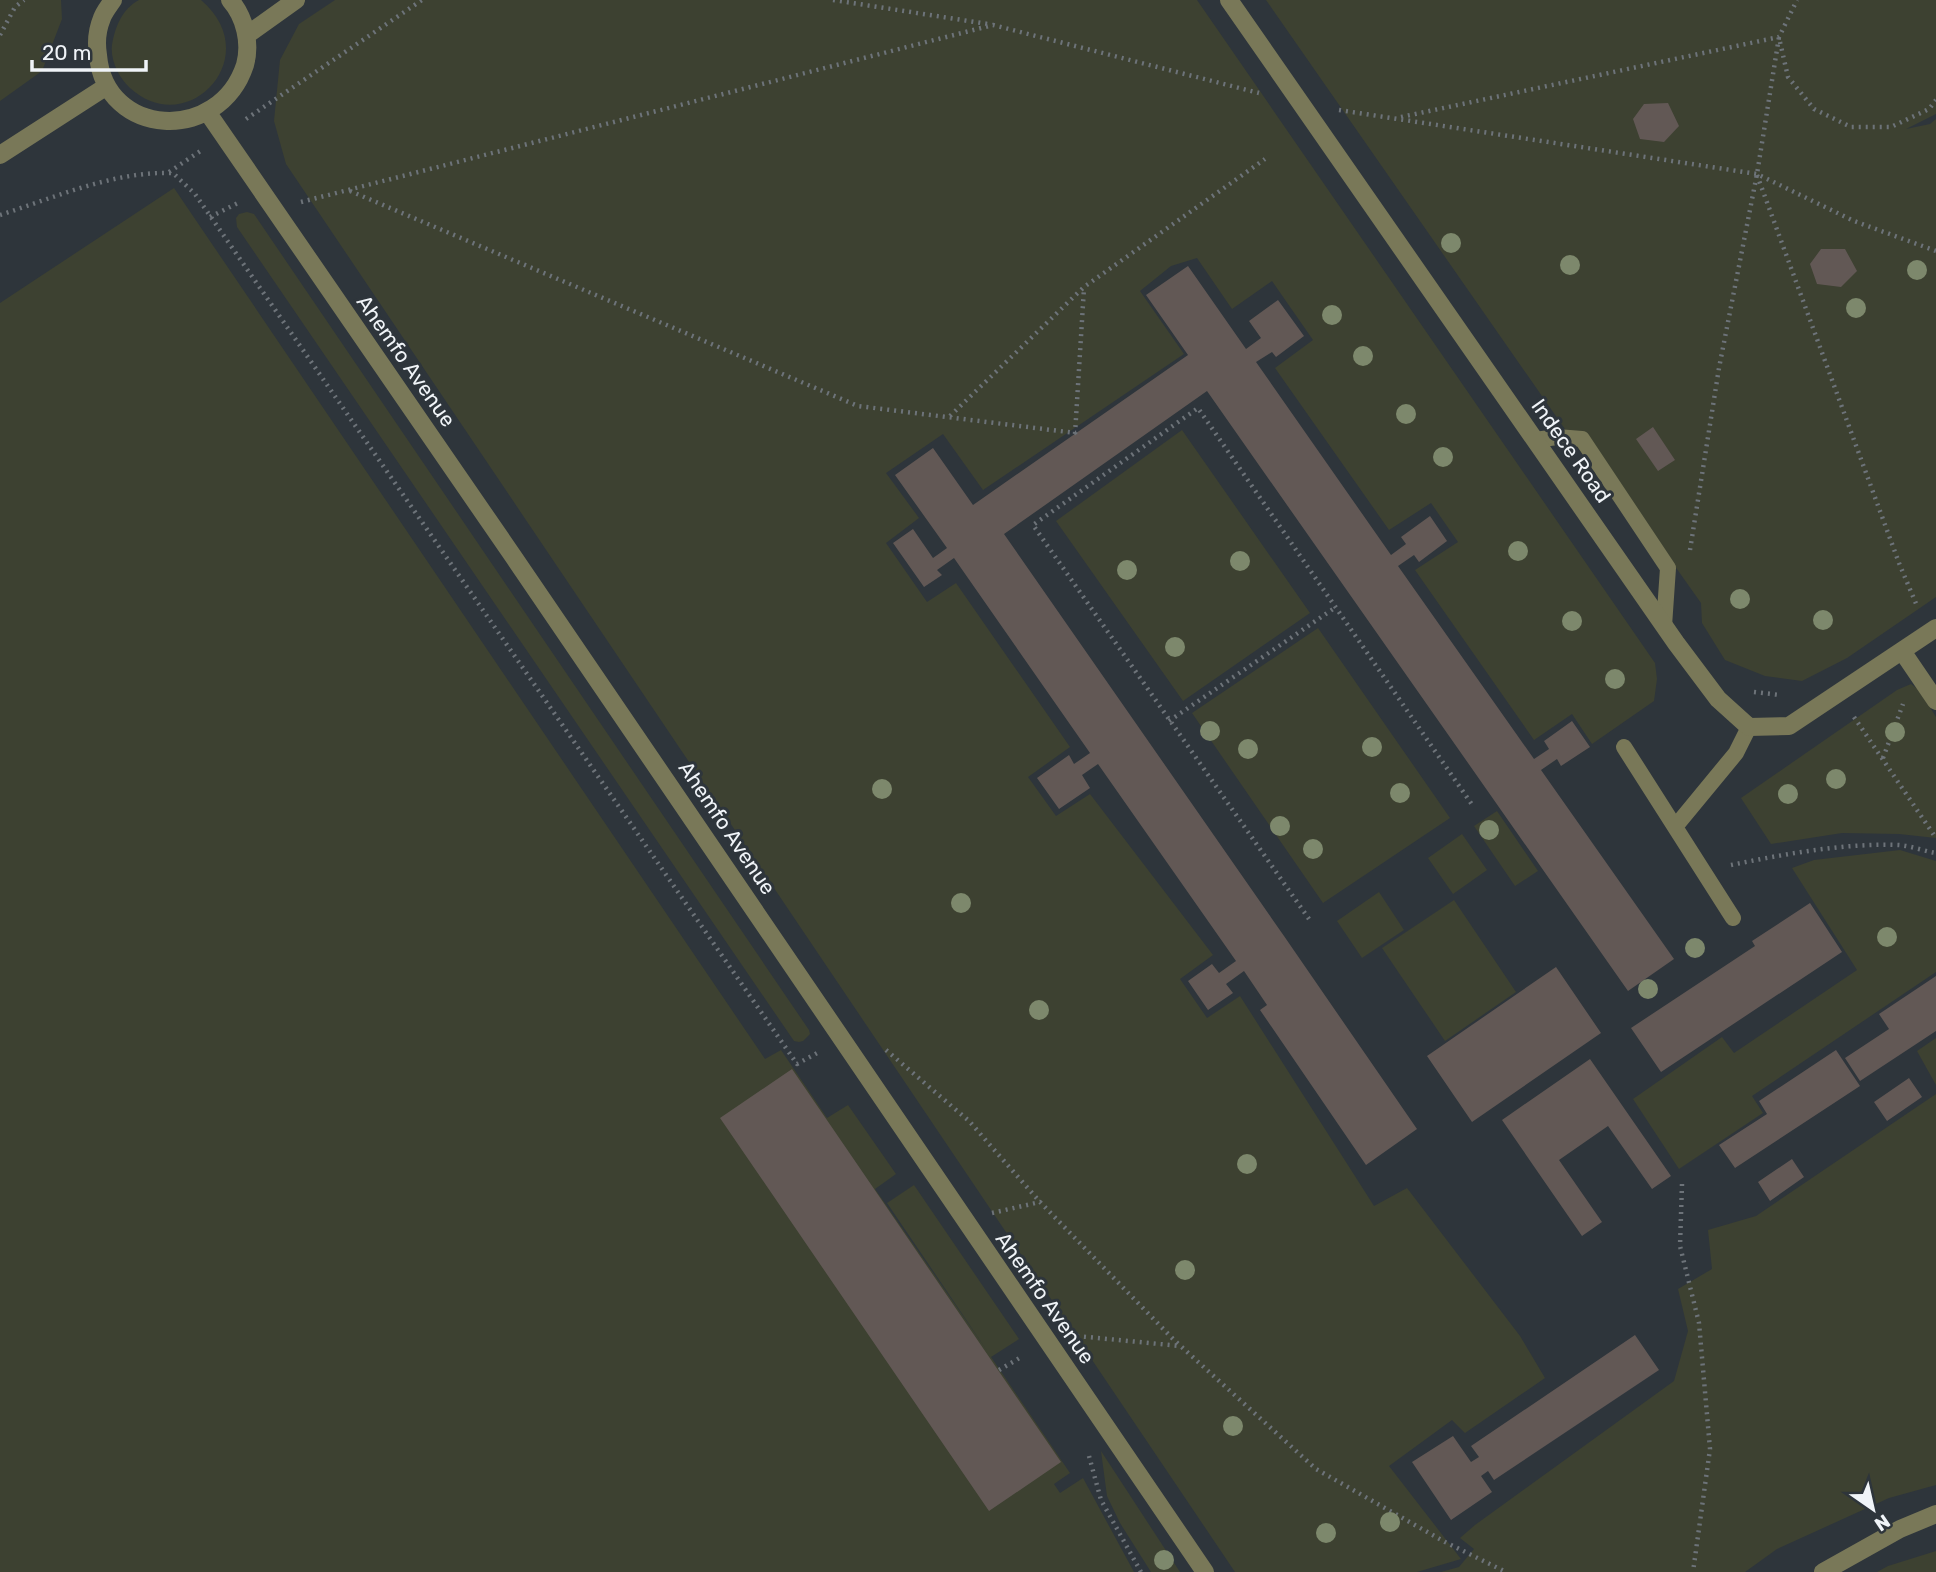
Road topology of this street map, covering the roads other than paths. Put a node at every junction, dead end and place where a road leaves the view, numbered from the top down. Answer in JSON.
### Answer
{"nodes":[{"id":1,"x":113,"y":0,"type":"edge"},
{"id":2,"x":230,"y":0,"type":"edge"},
{"id":3,"x":296,"y":0,"type":"edge"},
{"id":4,"x":1229,"y":0,"type":"edge"},
{"id":5,"x":247,"y":35,"type":"junction"},
{"id":6,"x":107,"y":86,"type":"junction"},
{"id":7,"x":208,"y":113,"type":"junction"},
{"id":8,"x":0,"y":155,"type":"edge"},
{"id":9,"x":1535,"y":440,"type":"junction"},
{"id":10,"x":1664,"y":626,"type":"junction"},
{"id":11,"x":1932,"y":631,"type":"edge"},
{"id":12,"x":1902,"y":651,"type":"junction"},
{"id":13,"x":1936,"y":701,"type":"edge"},
{"id":14,"x":1749,"y":727,"type":"junction"},
{"id":15,"x":1624,"y":747,"type":"dead end"},
{"id":16,"x":1675,"y":827,"type":"junction"},
{"id":17,"x":1733,"y":918,"type":"dead end"},
{"id":18,"x":1936,"y":1514,"type":"edge"},
{"id":19,"x":1205,"y":1572,"type":"edge"},
{"id":20,"x":1823,"y":1572,"type":"edge"}],
"edges":[{"from":1,"to":6,"type":"street"},
{"from":2,"to":5,"type":"street"},
{"from":3,"to":5,"type":"street"},
{"from":4,"to":9,"type":"street","name":"Indece Road"},
{"from":5,"to":7,"type":"street"},
{"from":6,"to":7,"type":"street"},
{"from":6,"to":8,"type":"street"},
{"from":7,"to":19,"type":"street","name":"Ahemfo Avenue"},
{"from":9,"to":10,"type":"street","name":"Indece Road"},
{"from":9,"to":10,"type":"lane"},
{"from":10,"to":14,"type":"street","name":"Indece Road"},
{"from":11,"to":12,"type":"street"},
{"from":12,"to":13,"type":"street"},
{"from":12,"to":14,"type":"street"},
{"from":14,"to":16,"type":"lane"},
{"from":15,"to":16,"type":"lane"},
{"from":16,"to":17,"type":"lane"},
{"from":18,"to":20,"type":"street"}]}
